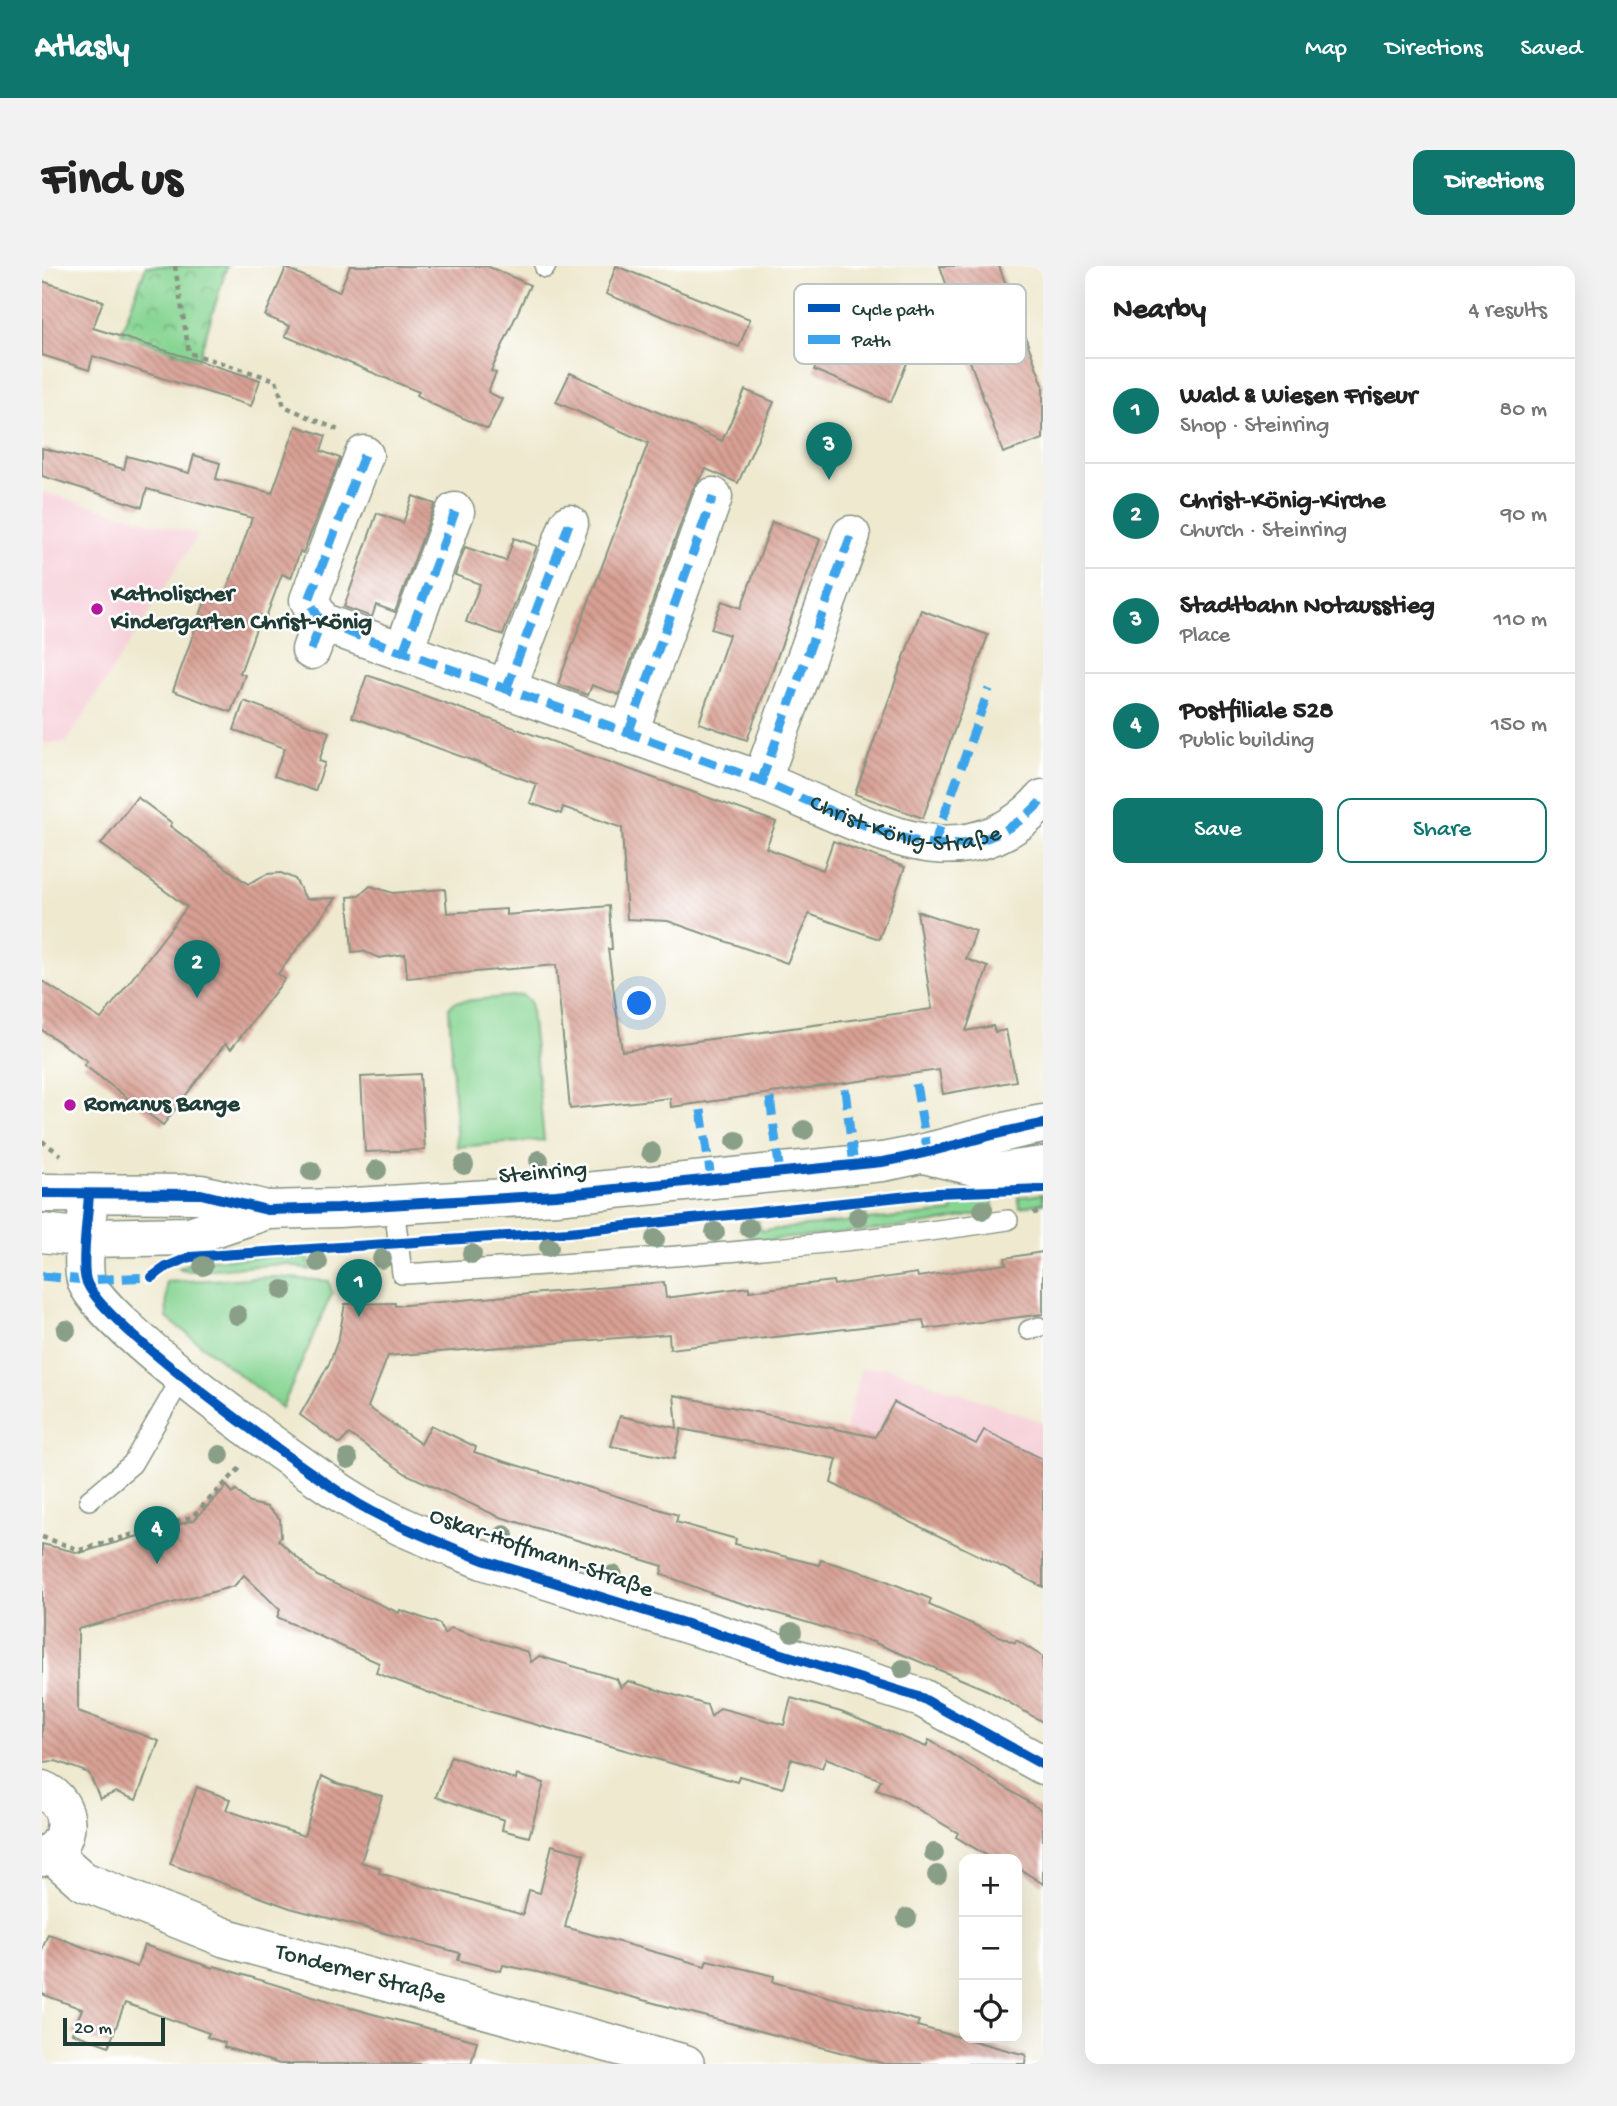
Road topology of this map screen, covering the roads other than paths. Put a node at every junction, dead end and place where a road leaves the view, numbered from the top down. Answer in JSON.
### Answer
{"nodes":[{"id":1,"x":364,"y":455,"type":"road end"},
{"id":2,"x":713,"y":498,"type":"dead end"},
{"id":3,"x":455,"y":512,"type":"dead end"},
{"id":4,"x":569,"y":524,"type":"dead end"},
{"id":5,"x":850,"y":535,"type":"dead end"},
{"id":6,"x":403,"y":652,"type":"junction"},
{"id":7,"x":506,"y":690,"type":"junction"},
{"id":8,"x":628,"y":734,"type":"junction"},
{"id":9,"x":761,"y":782,"type":"junction"},
{"id":10,"x":1043,"y":799,"type":"edge"},
{"id":11,"x":1043,"y":1124,"type":"edge"},
{"id":12,"x":928,"y":1155,"type":"junction"},
{"id":13,"x":1043,"y":1166,"type":"edge"},
{"id":14,"x":42,"y":1193,"type":"edge"},
{"id":15,"x":89,"y":1194,"type":"junction"},
{"id":16,"x":394,"y":1205,"type":"junction"},
{"id":17,"x":267,"y":1210,"type":"junction"},
{"id":18,"x":1009,"y":1220,"type":"dead end"},
{"id":19,"x":42,"y":1233,"type":"edge"},
{"id":20,"x":87,"y":1238,"type":"junction"},
{"id":21,"x":184,"y":1376,"type":"junction"},
{"id":22,"x":89,"y":1500,"type":"dead end"},
{"id":23,"x":1043,"y":1765,"type":"edge"},
{"id":24,"x":42,"y":1790,"type":"edge"},
{"id":25,"x":46,"y":1855,"type":"edge"},
{"id":26,"x":685,"y":2064,"type":"edge"}],
"edges":[{"from":1,"to":6,"type":"street","name":"Christ-König-Straße"},
{"from":2,"to":8,"type":"street"},
{"from":3,"to":6,"type":"street"},
{"from":4,"to":7,"type":"street"},
{"from":5,"to":9,"type":"street"},
{"from":6,"to":7,"type":"street","name":"Christ-König-Straße"},
{"from":7,"to":8,"type":"street","name":"Christ-König-Straße"},
{"from":8,"to":9,"type":"street","name":"Christ-König-Straße"},
{"from":9,"to":10,"type":"street","name":"Christ-König-Straße"},
{"from":11,"to":12,"type":"street","name":"Steinring"},
{"from":12,"to":13,"type":"street","name":"Steinring"},
{"from":12,"to":16,"type":"street","name":"Steinring"},
{"from":14,"to":15,"type":"street","name":"Steinring"},
{"from":15,"to":17,"type":"street","name":"Steinring"},
{"from":15,"to":20,"type":"street","name":"Oskar-Hoffmann-Straße"},
{"from":16,"to":17,"type":"street","name":"Steinring"},
{"from":16,"to":18,"type":"lane"},
{"from":17,"to":20,"type":"street","name":"Steinring"},
{"from":19,"to":20,"type":"street","name":"Steinring"},
{"from":20,"to":21,"type":"street","name":"Oskar-Hoffmann-Straße"},
{"from":21,"to":22,"type":"lane"},
{"from":21,"to":23,"type":"street","name":"Oskar-Hoffmann-Straße"},
{"from":24,"to":25,"type":"street","name":"Tonderner Straße"},
{"from":25,"to":26,"type":"street","name":"Tonderner Straße"}]}
